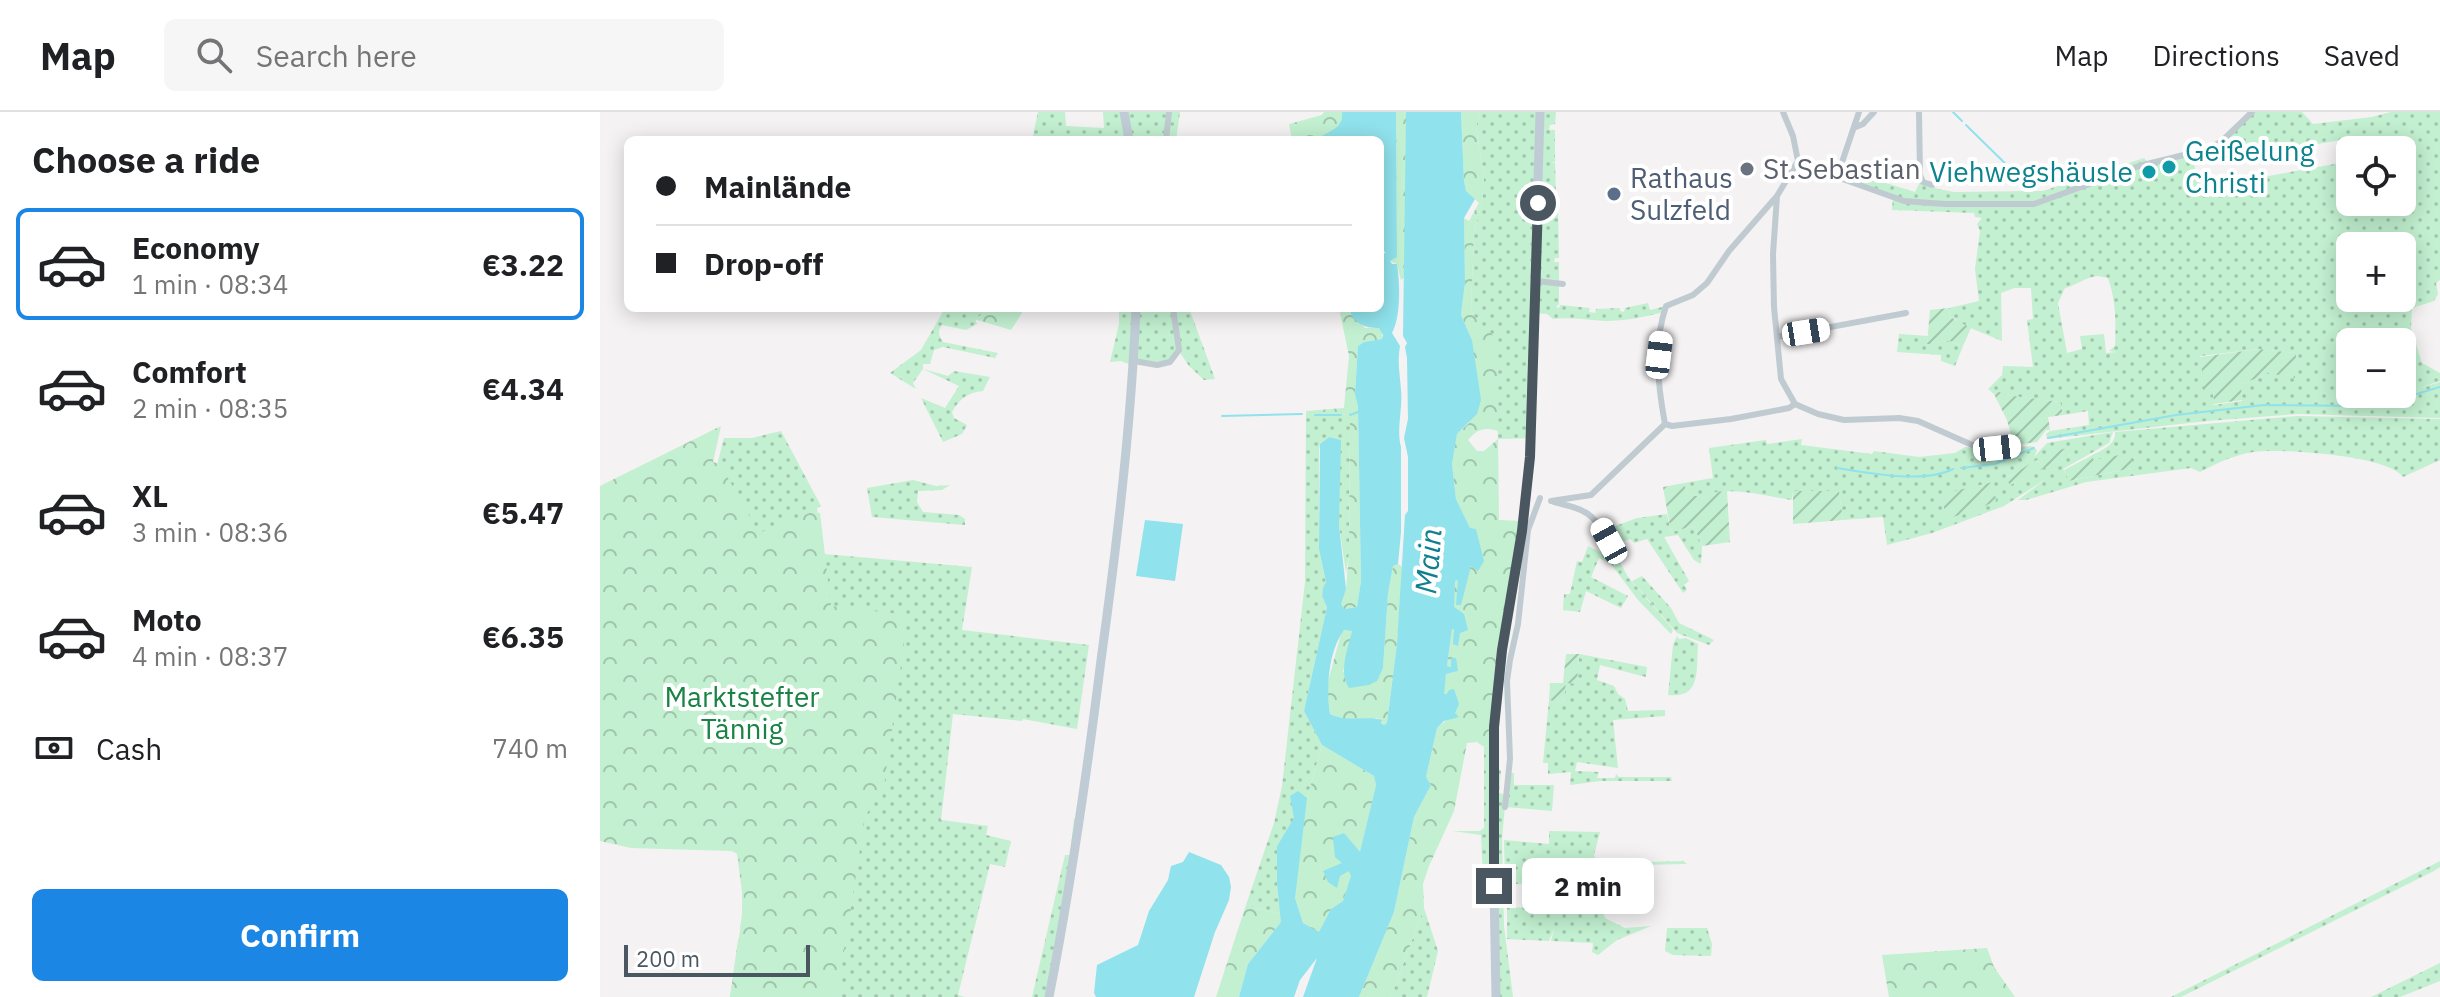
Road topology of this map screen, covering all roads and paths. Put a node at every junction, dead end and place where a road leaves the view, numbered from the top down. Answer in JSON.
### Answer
{"nodes":[{"id":1,"x":1124,"y":112,"type":"edge"},
{"id":2,"x":1169,"y":112,"type":"edge"},
{"id":3,"x":1540,"y":112,"type":"edge"},
{"id":4,"x":1783,"y":112,"type":"edge"},
{"id":5,"x":1859,"y":112,"type":"edge"},
{"id":6,"x":1874,"y":112,"type":"edge"},
{"id":7,"x":1919,"y":112,"type":"edge"},
{"id":8,"x":2252,"y":112,"type":"edge"},
{"id":9,"x":1856,"y":127,"type":"junction"},
{"id":10,"x":1128,"y":136,"type":"edge"},
{"id":11,"x":1166,"y":136,"type":"edge"},
{"id":12,"x":1798,"y":161,"type":"junction"},
{"id":13,"x":1837,"y":177,"type":"junction"},
{"id":14,"x":1932,"y":185,"type":"dead end"},
{"id":15,"x":1777,"y":196,"type":"junction"},
{"id":16,"x":1536,"y":281,"type":"junction"},
{"id":17,"x":1563,"y":284,"type":"dead end"},
{"id":18,"x":1136,"y":312,"type":"edge"},
{"id":19,"x":1174,"y":312,"type":"edge"},
{"id":20,"x":1906,"y":313,"type":"dead end"},
{"id":21,"x":1777,"y":337,"type":"junction"},
{"id":22,"x":1134,"y":361,"type":"junction"},
{"id":23,"x":1795,"y":404,"type":"junction"},
{"id":24,"x":1665,"y":424,"type":"junction"},
{"id":25,"x":2015,"y":447,"type":"dead end"},
{"id":26,"x":1527,"y":492,"type":"junction"},
{"id":27,"x":1540,"y":498,"type":"junction"},
{"id":28,"x":1551,"y":501,"type":"junction"},
{"id":29,"x":1609,"y":541,"type":"dead end"},
{"id":30,"x":1505,"y":807,"type":"dead end"},
{"id":31,"x":1049,"y":997,"type":"edge"},
{"id":32,"x":1496,"y":997,"type":"edge"}],
"edges":[{"from":1,"to":10,"type":"main road"},
{"from":2,"to":11,"type":"street"},
{"from":3,"to":16,"type":"main road"},
{"from":4,"to":12,"type":"street"},
{"from":5,"to":9,"type":"street"},
{"from":6,"to":9,"type":"street"},
{"from":7,"to":14,"type":"street"},
{"from":8,"to":13,"type":"street"},
{"from":9,"to":13,"type":"street"},
{"from":12,"to":13,"type":"street"},
{"from":12,"to":15,"type":"street"},
{"from":15,"to":21,"type":"street"},
{"from":15,"to":24,"type":"street"},
{"from":16,"to":17,"type":"street"},
{"from":16,"to":26,"type":"main road"},
{"from":18,"to":22,"type":"main road"},
{"from":19,"to":22,"type":"street"},
{"from":20,"to":21,"type":"street"},
{"from":21,"to":23,"type":"street"},
{"from":22,"to":31,"type":"main road"},
{"from":23,"to":24,"type":"street"},
{"from":23,"to":25,"type":"street"},
{"from":24,"to":28,"type":"street"},
{"from":26,"to":27,"type":"street"},
{"from":26,"to":32,"type":"main road"},
{"from":27,"to":28,"type":"street"},
{"from":27,"to":30,"type":"street"},
{"from":28,"to":29,"type":"street"}]}
